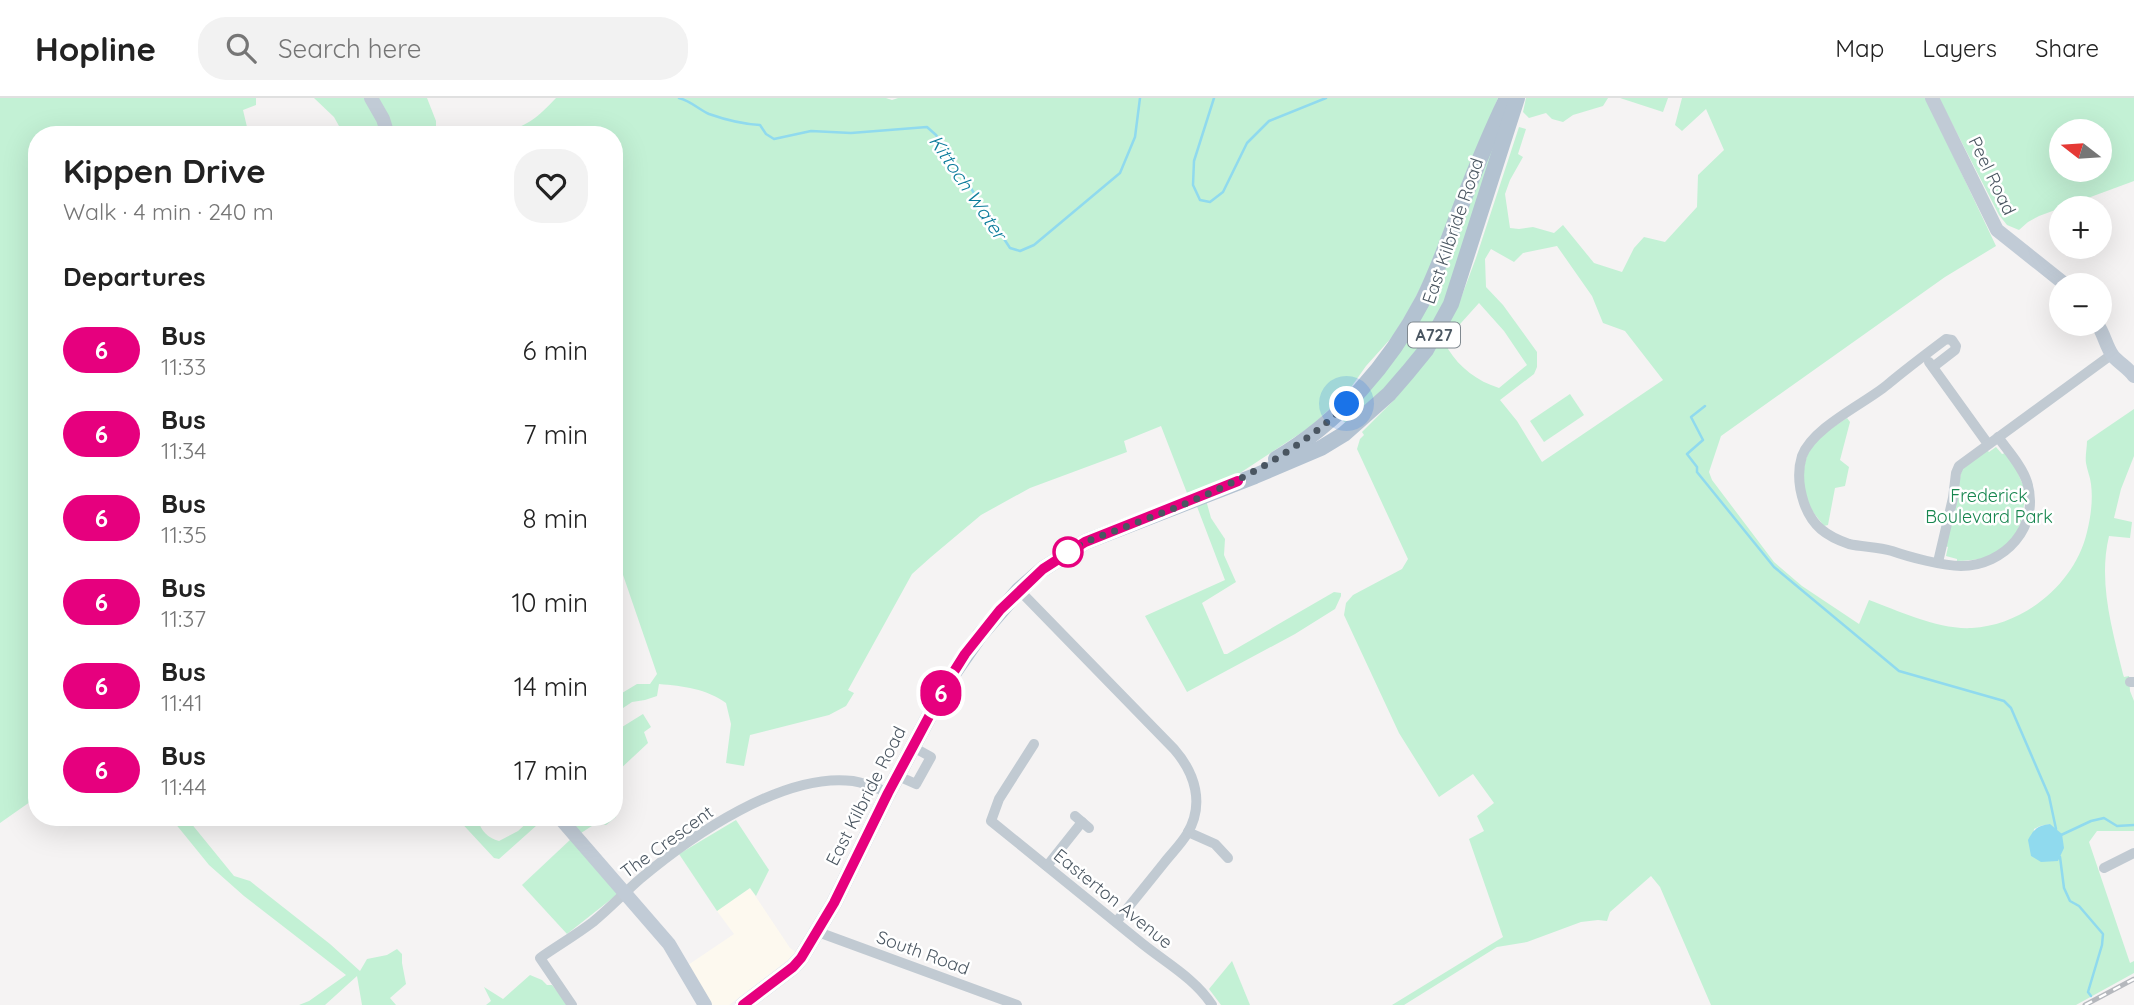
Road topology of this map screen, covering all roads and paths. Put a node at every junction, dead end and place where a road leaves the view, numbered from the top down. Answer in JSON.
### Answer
{"nodes":[{"id":1,"x":372,"y":98,"type":"edge"},
{"id":2,"x":1507,"y":98,"type":"edge"},
{"id":3,"x":1517,"y":98,"type":"edge"},
{"id":4,"x":1932,"y":98,"type":"edge"},
{"id":5,"x":385,"y":126,"type":"edge"},
{"id":6,"x":2051,"y":273,"type":"edge"},
{"id":7,"x":2105,"y":336,"type":"edge"},
{"id":8,"x":2112,"y":355,"type":"junction"},
{"id":9,"x":1924,"y":356,"type":"junction"},
{"id":10,"x":1933,"y":367,"type":"junction"},
{"id":11,"x":2134,"y":376,"type":"edge"},
{"id":12,"x":1331,"y":419,"type":"junction"},
{"id":13,"x":1344,"y":434,"type":"junction"},
{"id":14,"x":1998,"y":437,"type":"junction"},
{"id":15,"x":1988,"y":444,"type":"junction"},
{"id":16,"x":1238,"y":481,"type":"junction"},
{"id":17,"x":1938,"y":562,"type":"junction"},
{"id":18,"x":1019,"y":590,"type":"junction"},
{"id":19,"x":1034,"y":744,"type":"dead end"},
{"id":20,"x":888,"y":793,"type":"junction"},
{"id":21,"x":1082,"y":822,"type":"dead end"},
{"id":22,"x":567,"y":826,"type":"edge"},
{"id":23,"x":1188,"y":832,"type":"junction"},
{"id":24,"x":2134,"y":853,"type":"edge"},
{"id":25,"x":1228,"y":858,"type":"dead end"},
{"id":26,"x":1047,"y":866,"type":"junction"},
{"id":27,"x":2104,"y":868,"type":"dead end"},
{"id":28,"x":625,"y":893,"type":"junction"},
{"id":29,"x":1116,"y":922,"type":"junction"},
{"id":30,"x":818,"y":932,"type":"junction"},
{"id":31,"x":572,"y":1005,"type":"edge"},
{"id":32,"x":705,"y":1005,"type":"edge"},
{"id":33,"x":743,"y":1005,"type":"edge"},
{"id":34,"x":1017,"y":1005,"type":"edge"},
{"id":35,"x":1212,"y":1005,"type":"edge"}],
"edges":[{"from":1,"to":5,"type":"street"},
{"from":2,"to":12,"type":"main road","name":"East Kilbride Road","number":"A727"},
{"from":3,"to":13,"type":"main road","name":"East Kilbride Road","number":"A727"},
{"from":4,"to":6,"type":"street","name":"Peel Road"},
{"from":7,"to":8,"type":"street"},
{"from":8,"to":11,"type":"street"},
{"from":8,"to":14,"type":"street"},
{"from":9,"to":10,"type":"street"},
{"from":9,"to":10,"type":"street"},
{"from":9,"to":17,"type":"street"},
{"from":10,"to":15,"type":"street"},
{"from":12,"to":13,"type":"main road"},
{"from":12,"to":16,"type":"main road","name":"East Kilbride Road","number":"A727"},
{"from":13,"to":16,"type":"main road","name":"East Kilbride Road","number":"A727"},
{"from":14,"to":15,"type":"street"},
{"from":14,"to":17,"type":"street"},
{"from":15,"to":17,"type":"street"},
{"from":16,"to":18,"type":"main road","name":"East Kilbride Road","number":"A727"},
{"from":18,"to":20,"type":"main road","name":"East Kilbride Road","number":"A727"},
{"from":18,"to":23,"type":"street"},
{"from":19,"to":26,"type":"street","name":"Easterton Avenue"},
{"from":20,"to":28,"type":"street","name":"The Crescent"},
{"from":20,"to":30,"type":"main road","name":"East Kilbride Road","number":"A727"},
{"from":21,"to":26,"type":"street"},
{"from":22,"to":28,"type":"street"},
{"from":23,"to":25,"type":"street"},
{"from":23,"to":29,"type":"street"},
{"from":24,"to":27,"type":"street"},
{"from":26,"to":29,"type":"street","name":"Easterton Avenue"},
{"from":28,"to":31,"type":"street","name":"The Crescent"},
{"from":28,"to":32,"type":"street"},
{"from":29,"to":35,"type":"street","name":"Easterton Avenue"},
{"from":30,"to":33,"type":"main road","name":"East Kilbride Road","number":"A727"},
{"from":30,"to":34,"type":"street","name":"South Road"}]}
